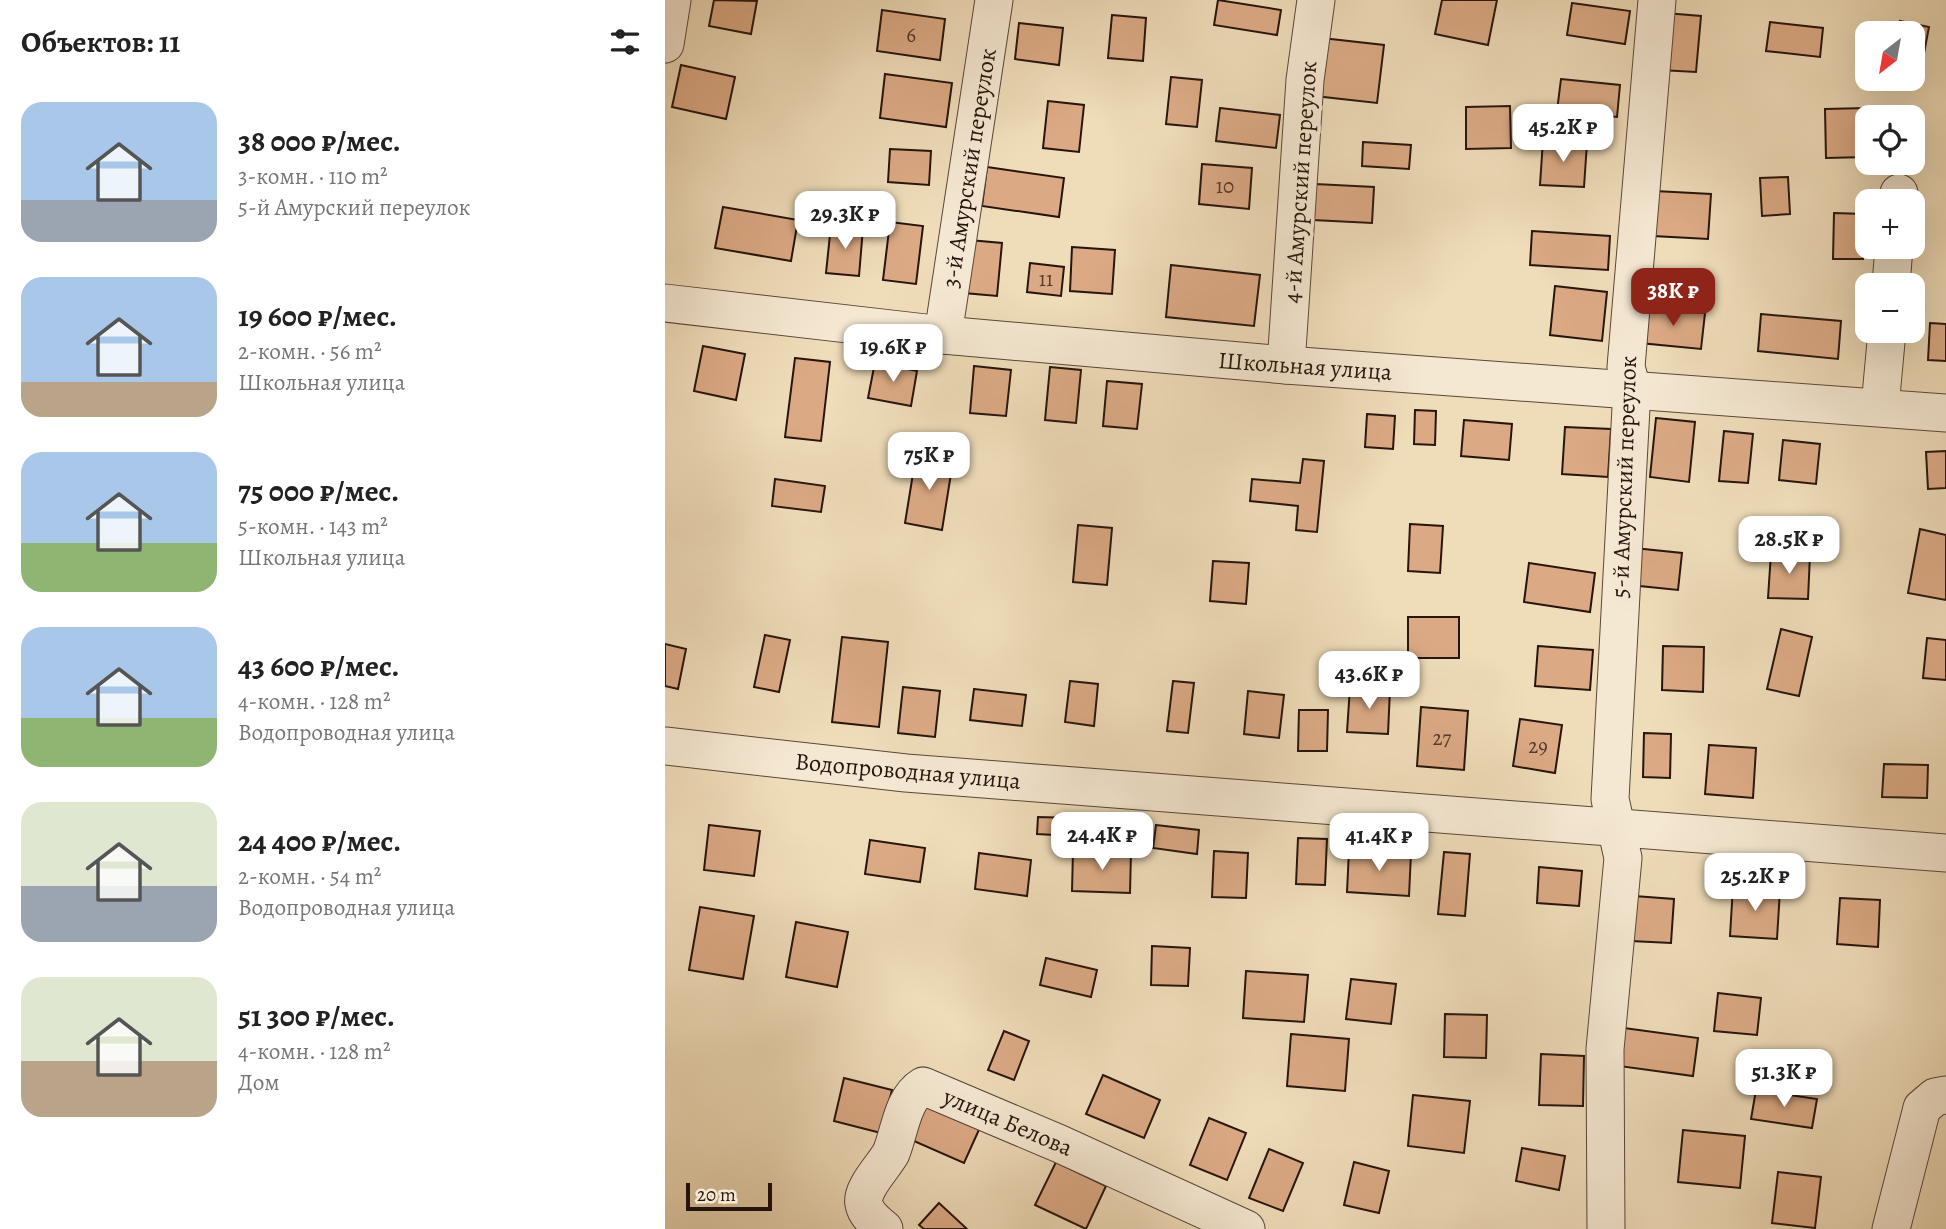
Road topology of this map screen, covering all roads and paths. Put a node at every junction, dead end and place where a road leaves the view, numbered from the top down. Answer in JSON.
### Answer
{"nodes":[{"id":1,"x":672,"y":0,"type":"edge"},
{"id":2,"x":994,"y":0,"type":"edge"},
{"id":3,"x":1317,"y":0,"type":"edge"},
{"id":4,"x":1657,"y":0,"type":"edge"},
{"id":5,"x":665,"y":44,"type":"edge"},
{"id":6,"x":665,"y":303,"type":"edge"},
{"id":7,"x":943,"y":335,"type":"junction"},
{"id":8,"x":1886,"y":343,"type":"edge"},
{"id":9,"x":1286,"y":365,"type":"junction"},
{"id":10,"x":1632,"y":389,"type":"junction"},
{"id":11,"x":1879,"y":407,"type":"junction"},
{"id":12,"x":1946,"y":413,"type":"edge"},
{"id":13,"x":665,"y":746,"type":"edge"},
{"id":14,"x":1615,"y":829,"type":"junction"},
{"id":15,"x":1946,"y":853,"type":"edge"},
{"id":16,"x":1946,"y":1095,"type":"edge"},
{"id":17,"x":884,"y":1229,"type":"edge"},
{"id":18,"x":1246,"y":1229,"type":"edge"},
{"id":19,"x":1606,"y":1229,"type":"edge"},
{"id":20,"x":1891,"y":1229,"type":"edge"}],
"edges":[{"from":1,"to":5,"type":"street"},
{"from":2,"to":7,"type":"street","name":"3-й Амурский переулок"},
{"from":3,"to":9,"type":"street","name":"4-й Амурский переулок"},
{"from":4,"to":10,"type":"street","name":"5-й Амурский переулок"},
{"from":6,"to":7,"type":"street","name":"Школьная улица"},
{"from":7,"to":9,"type":"street","name":"Школьная улица"},
{"from":8,"to":11,"type":"street"},
{"from":9,"to":10,"type":"street","name":"Школьная улица"},
{"from":10,"to":11,"type":"street","name":"Школьная улица"},
{"from":10,"to":14,"type":"street","name":"5-й Амурский переулок"},
{"from":11,"to":12,"type":"street","name":"Школьная улица"},
{"from":13,"to":14,"type":"street","name":"Водопроводная улица"},
{"from":14,"to":15,"type":"street","name":"Водопроводная улица"},
{"from":14,"to":19,"type":"street","name":"5-й Амурский переулок"},
{"from":16,"to":20,"type":"street"},
{"from":17,"to":18,"type":"street","name":"улица Белова"}]}
